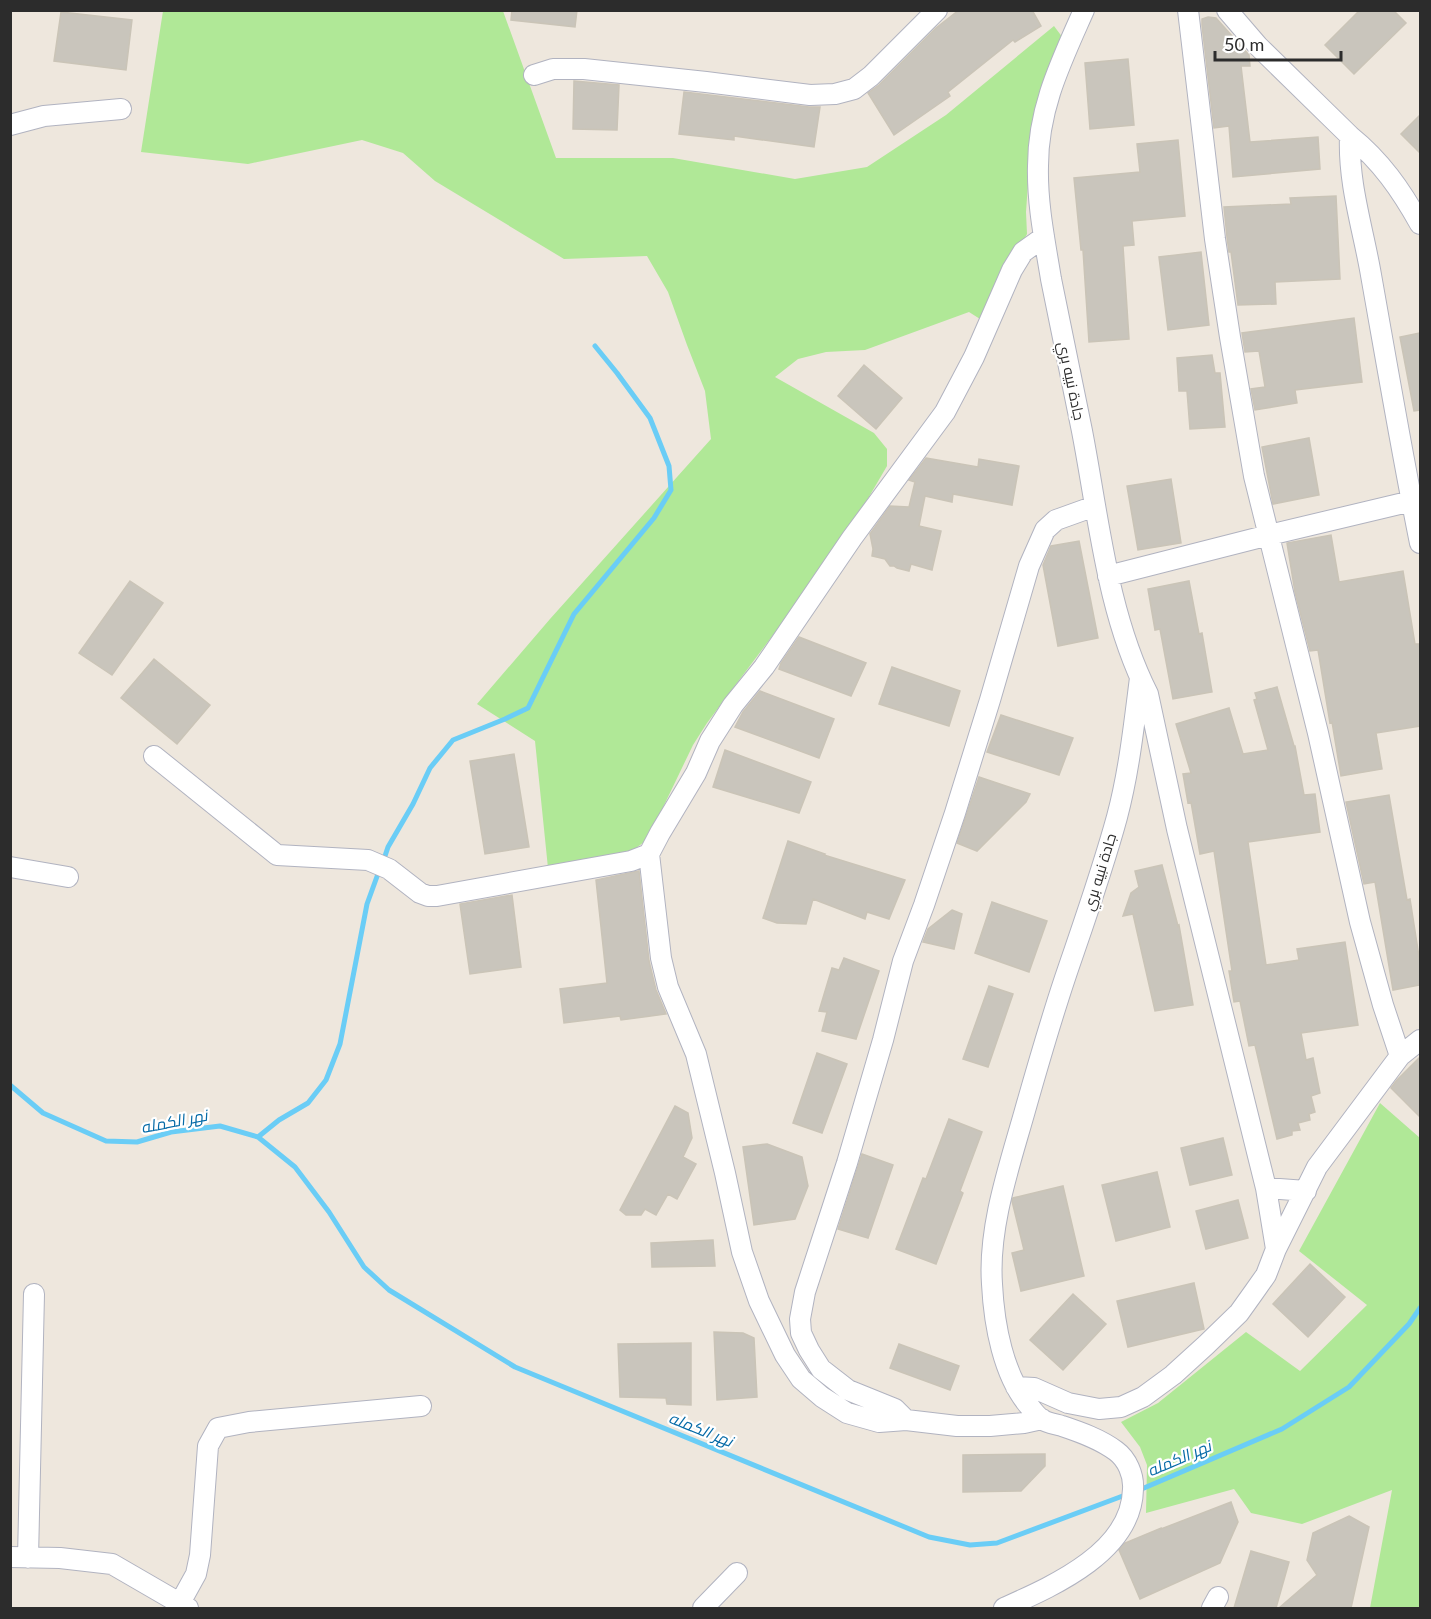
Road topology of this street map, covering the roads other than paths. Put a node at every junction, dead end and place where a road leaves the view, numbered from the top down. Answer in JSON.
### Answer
{"nodes":[{"id":1,"x":937,"y":10,"type":"edge"},
{"id":2,"x":1084,"y":10,"type":"edge"},
{"id":3,"x":1188,"y":10,"type":"edge"},
{"id":4,"x":1227,"y":10,"type":"edge"},
{"id":5,"x":534,"y":75,"type":"dead end"},
{"id":6,"x":121,"y":109,"type":"dead end"},
{"id":7,"x":10,"y":125,"type":"edge"},
{"id":8,"x":1350,"y":136,"type":"junction"},
{"id":9,"x":1420,"y":224,"type":"edge"},
{"id":10,"x":1044,"y":237,"type":"junction"},
{"id":11,"x":1412,"y":501,"type":"junction"},
{"id":12,"x":1095,"y":506,"type":"junction"},
{"id":13,"x":1269,"y":534,"type":"junction"},
{"id":14,"x":1420,"y":543,"type":"edge"},
{"id":15,"x":1108,"y":576,"type":"junction"},
{"id":16,"x":1140,"y":678,"type":"junction"},
{"id":17,"x":154,"y":756,"type":"dead end"},
{"id":18,"x":649,"y":854,"type":"junction"},
{"id":19,"x":10,"y":867,"type":"edge"},
{"id":20,"x":68,"y":877,"type":"dead end"},
{"id":21,"x":1420,"y":1040,"type":"edge"},
{"id":22,"x":1400,"y":1056,"type":"junction"},
{"id":23,"x":1266,"y":1188,"type":"junction"},
{"id":24,"x":1306,"y":1191,"type":"junction"},
{"id":25,"x":1276,"y":1249,"type":"junction"},
{"id":26,"x":34,"y":1294,"type":"dead end"},
{"id":27,"x":1016,"y":1387,"type":"junction"},
{"id":28,"x":421,"y":1406,"type":"dead end"},
{"id":29,"x":1042,"y":1419,"type":"junction"},
{"id":30,"x":906,"y":1420,"type":"junction"},
{"id":31,"x":19,"y":1557,"type":"edge"},
{"id":32,"x":737,"y":1573,"type":"dead end"},
{"id":33,"x":184,"y":1606,"type":"edge"},
{"id":34,"x":702,"y":1608,"type":"edge"},
{"id":35,"x":1004,"y":1608,"type":"edge"}],
"edges":[{"from":1,"to":5,"type":"street"},
{"from":2,"to":10,"type":"street","name":"جادة نبيه بري"},
{"from":3,"to":13,"type":"street"},
{"from":4,"to":8,"type":"street"},
{"from":6,"to":7,"type":"street"},
{"from":8,"to":9,"type":"street"},
{"from":8,"to":11,"type":"street"},
{"from":10,"to":12,"type":"street","name":"جادة نبيه بري"},
{"from":10,"to":18,"type":"street"},
{"from":11,"to":13,"type":"street"},
{"from":11,"to":14,"type":"street"},
{"from":12,"to":15,"type":"street","name":"جادة نبيه بري"},
{"from":12,"to":30,"type":"street"},
{"from":13,"to":15,"type":"street"},
{"from":13,"to":22,"type":"street"},
{"from":15,"to":16,"type":"street","name":"جادة نبيه بري"},
{"from":16,"to":23,"type":"street"},
{"from":16,"to":27,"type":"street","name":"جادة نبيه بري"},
{"from":17,"to":18,"type":"street"},
{"from":18,"to":30,"type":"street"},
{"from":19,"to":20,"type":"street"},
{"from":21,"to":22,"type":"street"},
{"from":22,"to":24,"type":"street"},
{"from":23,"to":24,"type":"street"},
{"from":23,"to":25,"type":"street"},
{"from":24,"to":25,"type":"street"},
{"from":25,"to":27,"type":"street"},
{"from":26,"to":31,"type":"street"},
{"from":27,"to":29,"type":"street","name":"جادة نبيه بري"},
{"from":28,"to":33,"type":"street"},
{"from":29,"to":30,"type":"street"},
{"from":29,"to":35,"type":"street"},
{"from":31,"to":33,"type":"street"},
{"from":32,"to":34,"type":"street"}]}
